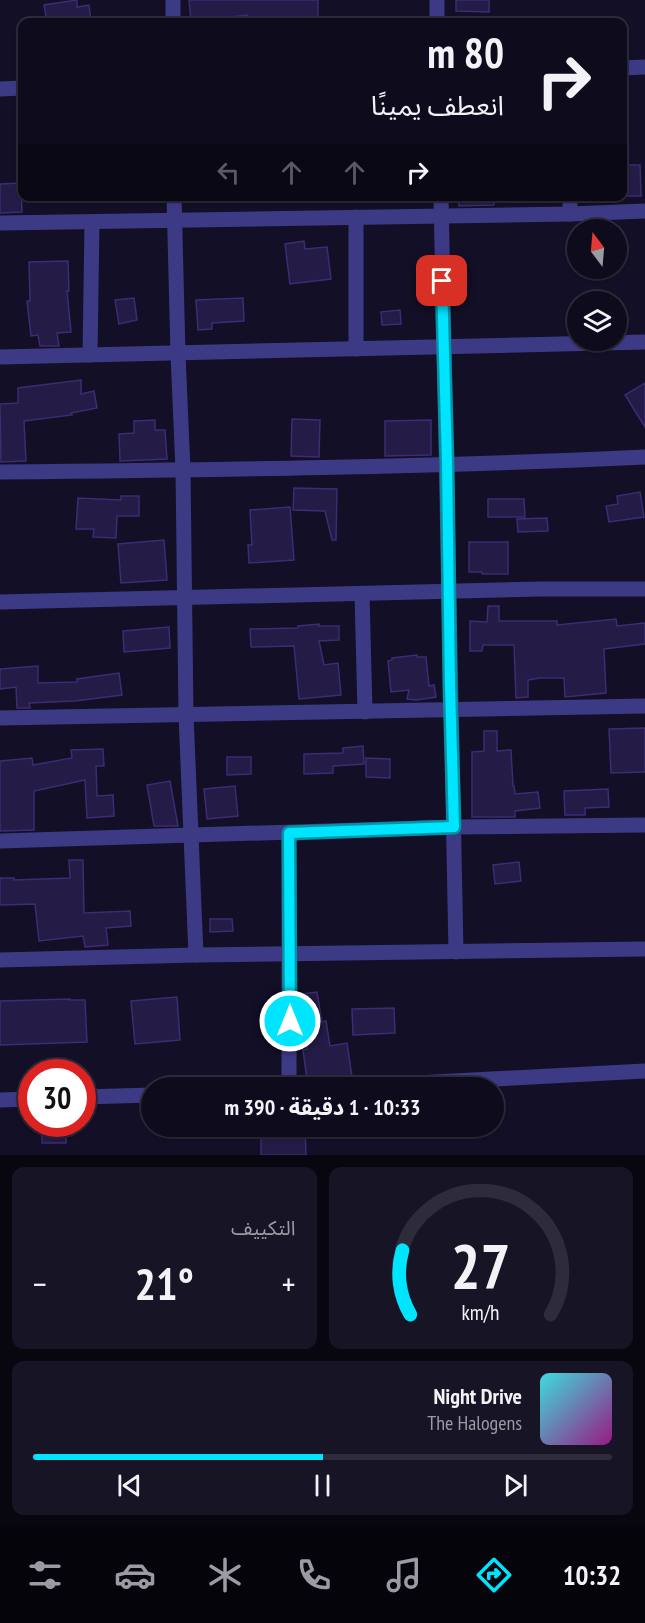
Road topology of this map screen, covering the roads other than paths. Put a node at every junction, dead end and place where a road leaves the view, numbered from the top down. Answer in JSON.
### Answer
{"nodes":[{"id":1,"x":172,"y":0,"type":"edge"},
{"id":2,"x":437,"y":0,"type":"edge"},
{"id":3,"x":173,"y":18,"type":"edge"},
{"id":4,"x":437,"y":18,"type":"edge"},
{"id":5,"x":645,"y":67,"type":"edge"},
{"id":6,"x":627,"y":68,"type":"edge"},
{"id":7,"x":18,"y":88,"type":"edge"},
{"id":8,"x":0,"y":89,"type":"edge"},
{"id":9,"x":174,"y":201,"type":"edge"},
{"id":10,"x":441,"y":201,"type":"edge"},
{"id":11,"x":570,"y":201,"type":"edge"},
{"id":12,"x":645,"y":211,"type":"edge"},
{"id":13,"x":570,"y":214,"type":"junction"},
{"id":14,"x":441,"y":215,"type":"junction"},
{"id":15,"x":356,"y":217,"type":"junction"},
{"id":16,"x":174,"y":221,"type":"junction"},
{"id":17,"x":92,"y":222,"type":"junction"},
{"id":18,"x":0,"y":223,"type":"edge"},
{"id":19,"x":645,"y":342,"type":"edge"},
{"id":20,"x":443,"y":347,"type":"junction"},
{"id":21,"x":356,"y":349,"type":"junction"},
{"id":22,"x":178,"y":354,"type":"junction"},
{"id":23,"x":90,"y":355,"type":"junction"},
{"id":24,"x":0,"y":357,"type":"edge"},
{"id":25,"x":645,"y":457,"type":"edge"},
{"id":26,"x":447,"y":464,"type":"junction"},
{"id":27,"x":183,"y":470,"type":"junction"},
{"id":28,"x":0,"y":472,"type":"edge"},
{"id":29,"x":645,"y":589,"type":"edge"},
{"id":30,"x":448,"y":591,"type":"junction"},
{"id":31,"x":362,"y":594,"type":"junction"},
{"id":32,"x":185,"y":598,"type":"junction"},
{"id":33,"x":0,"y":602,"type":"edge"},
{"id":34,"x":645,"y":706,"type":"edge"},
{"id":35,"x":450,"y":710,"type":"junction"},
{"id":36,"x":365,"y":712,"type":"junction"},
{"id":37,"x":186,"y":715,"type":"junction"},
{"id":38,"x":0,"y":718,"type":"edge"},
{"id":39,"x":645,"y":825,"type":"edge"},
{"id":40,"x":454,"y":827,"type":"junction"},
{"id":41,"x":289,"y":833,"type":"junction"},
{"id":42,"x":192,"y":835,"type":"junction"},
{"id":43,"x":0,"y":841,"type":"edge"},
{"id":44,"x":645,"y":949,"type":"edge"},
{"id":45,"x":456,"y":952,"type":"junction"},
{"id":46,"x":290,"y":954,"type":"junction"},
{"id":47,"x":196,"y":956,"type":"junction"},
{"id":48,"x":0,"y":960,"type":"edge"},
{"id":49,"x":645,"y":1071,"type":"edge"},
{"id":50,"x":290,"y":1077,"type":"edge"},
{"id":51,"x":504,"y":1078,"type":"edge"},
{"id":52,"x":141,"y":1095,"type":"edge"},
{"id":53,"x":96,"y":1097,"type":"edge"},
{"id":54,"x":18,"y":1099,"type":"edge"},
{"id":55,"x":0,"y":1100,"type":"edge"}],
"edges":[{"from":1,"to":3,"type":"street"},
{"from":2,"to":4,"type":"street"},
{"from":5,"to":6,"type":"street"},
{"from":7,"to":8,"type":"street"},
{"from":9,"to":16,"type":"street"},
{"from":10,"to":14,"type":"street"},
{"from":11,"to":13,"type":"street"},
{"from":12,"to":13,"type":"street"},
{"from":13,"to":14,"type":"street"},
{"from":14,"to":15,"type":"street"},
{"from":14,"to":20,"type":"street"},
{"from":15,"to":16,"type":"street"},
{"from":15,"to":21,"type":"street"},
{"from":16,"to":17,"type":"street"},
{"from":16,"to":22,"type":"street"},
{"from":17,"to":18,"type":"street"},
{"from":17,"to":23,"type":"street"},
{"from":19,"to":20,"type":"street"},
{"from":20,"to":21,"type":"street"},
{"from":20,"to":26,"type":"street"},
{"from":21,"to":22,"type":"street"},
{"from":22,"to":23,"type":"street"},
{"from":22,"to":27,"type":"street"},
{"from":23,"to":24,"type":"street"},
{"from":25,"to":26,"type":"street"},
{"from":26,"to":27,"type":"street"},
{"from":26,"to":30,"type":"street"},
{"from":27,"to":28,"type":"street"},
{"from":27,"to":32,"type":"street"},
{"from":29,"to":30,"type":"street"},
{"from":30,"to":31,"type":"street"},
{"from":30,"to":35,"type":"street"},
{"from":31,"to":32,"type":"street"},
{"from":31,"to":36,"type":"street"},
{"from":32,"to":33,"type":"street"},
{"from":32,"to":37,"type":"street"},
{"from":34,"to":35,"type":"street"},
{"from":35,"to":36,"type":"street"},
{"from":35,"to":40,"type":"street"},
{"from":36,"to":37,"type":"street"},
{"from":37,"to":38,"type":"street"},
{"from":37,"to":42,"type":"street"},
{"from":39,"to":40,"type":"street"},
{"from":40,"to":41,"type":"street"},
{"from":40,"to":45,"type":"street"},
{"from":41,"to":42,"type":"street"},
{"from":41,"to":46,"type":"street"},
{"from":42,"to":43,"type":"street"},
{"from":42,"to":47,"type":"street"},
{"from":44,"to":45,"type":"street"},
{"from":45,"to":46,"type":"street"},
{"from":46,"to":47,"type":"street"},
{"from":46,"to":50,"type":"street"},
{"from":47,"to":48,"type":"street"},
{"from":49,"to":51,"type":"street"},
{"from":52,"to":53,"type":"street"},
{"from":54,"to":55,"type":"street"}]}
